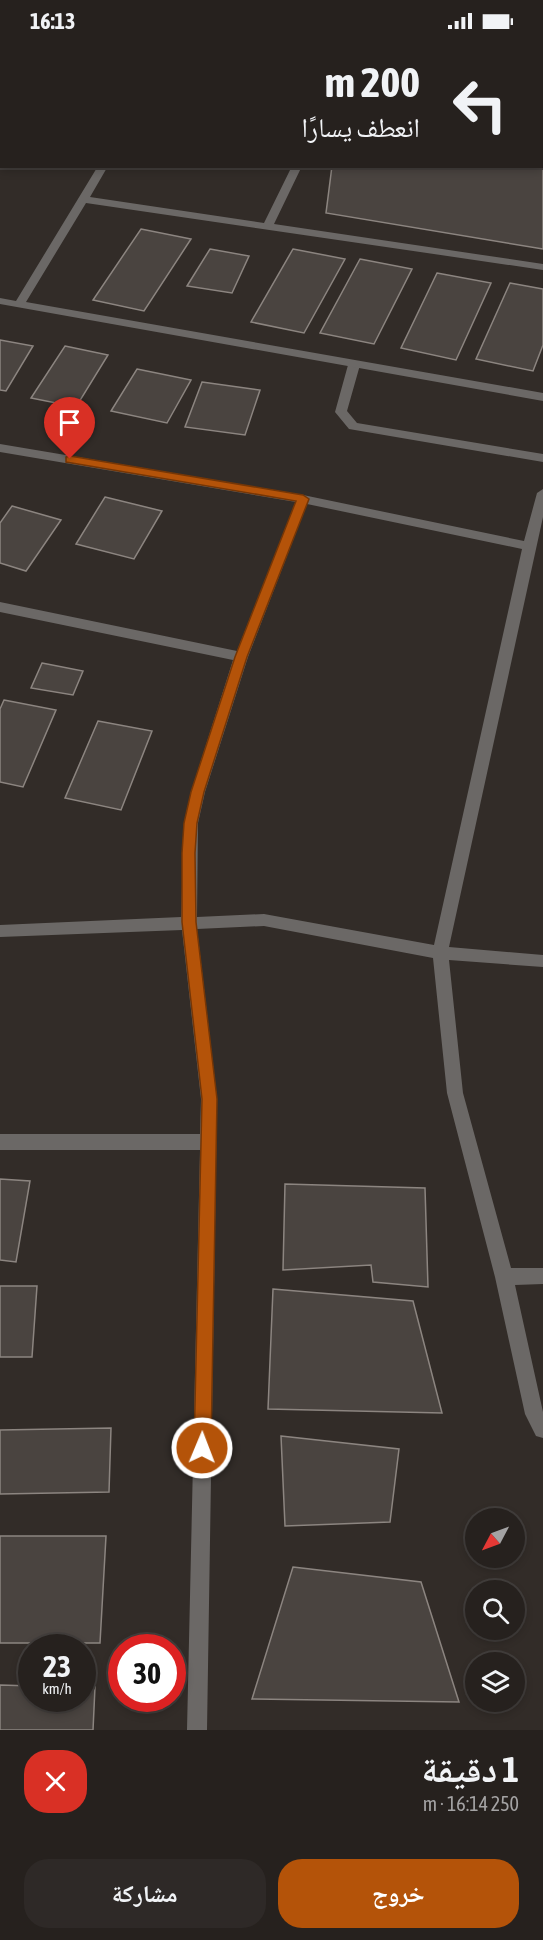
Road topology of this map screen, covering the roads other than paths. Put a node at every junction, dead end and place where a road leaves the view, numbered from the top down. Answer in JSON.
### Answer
{"nodes":[{"id":1,"x":102,"y":168,"type":"edge"},
{"id":2,"x":296,"y":168,"type":"edge"},
{"id":3,"x":83,"y":200,"type":"junction"},
{"id":4,"x":267,"y":227,"type":"junction"},
{"id":5,"x":543,"y":267,"type":"edge"},
{"id":6,"x":0,"y":302,"type":"edge"},
{"id":7,"x":19,"y":305,"type":"junction"},
{"id":8,"x":354,"y":365,"type":"junction"},
{"id":9,"x":543,"y":397,"type":"edge"},
{"id":10,"x":0,"y":448,"type":"edge"},
{"id":11,"x":543,"y":458,"type":"edge"},
{"id":12,"x":543,"y":493,"type":"edge"},
{"id":13,"x":303,"y":499,"type":"junction"},
{"id":14,"x":529,"y":546,"type":"junction"},
{"id":15,"x":0,"y":608,"type":"edge"},
{"id":16,"x":241,"y":657,"type":"junction"},
{"id":17,"x":189,"y":922,"type":"junction"},
{"id":18,"x":0,"y":931,"type":"edge"},
{"id":19,"x":440,"y":953,"type":"junction"},
{"id":20,"x":543,"y":961,"type":"edge"},
{"id":21,"x":0,"y":1142,"type":"edge"},
{"id":22,"x":208,"y":1142,"type":"junction"},
{"id":23,"x":543,"y":1276,"type":"edge"},
{"id":24,"x":504,"y":1277,"type":"junction"},
{"id":25,"x":543,"y":1429,"type":"edge"},
{"id":26,"x":197,"y":1730,"type":"edge"}],
"edges":[{"from":1,"to":3,"type":"street"},
{"from":2,"to":4,"type":"street"},
{"from":3,"to":4,"type":"street"},
{"from":3,"to":7,"type":"street"},
{"from":4,"to":5,"type":"street"},
{"from":6,"to":7,"type":"street"},
{"from":7,"to":8,"type":"street"},
{"from":8,"to":9,"type":"street"},
{"from":8,"to":11,"type":"street"},
{"from":10,"to":13,"type":"street"},
{"from":12,"to":14,"type":"street"},
{"from":13,"to":14,"type":"street"},
{"from":13,"to":16,"type":"street"},
{"from":14,"to":19,"type":"street"},
{"from":15,"to":16,"type":"street"},
{"from":16,"to":17,"type":"street"},
{"from":17,"to":18,"type":"street"},
{"from":17,"to":19,"type":"street"},
{"from":17,"to":22,"type":"street"},
{"from":19,"to":20,"type":"street"},
{"from":19,"to":24,"type":"street"},
{"from":21,"to":22,"type":"street"},
{"from":22,"to":26,"type":"street"},
{"from":23,"to":24,"type":"street"},
{"from":24,"to":25,"type":"street"}]}
